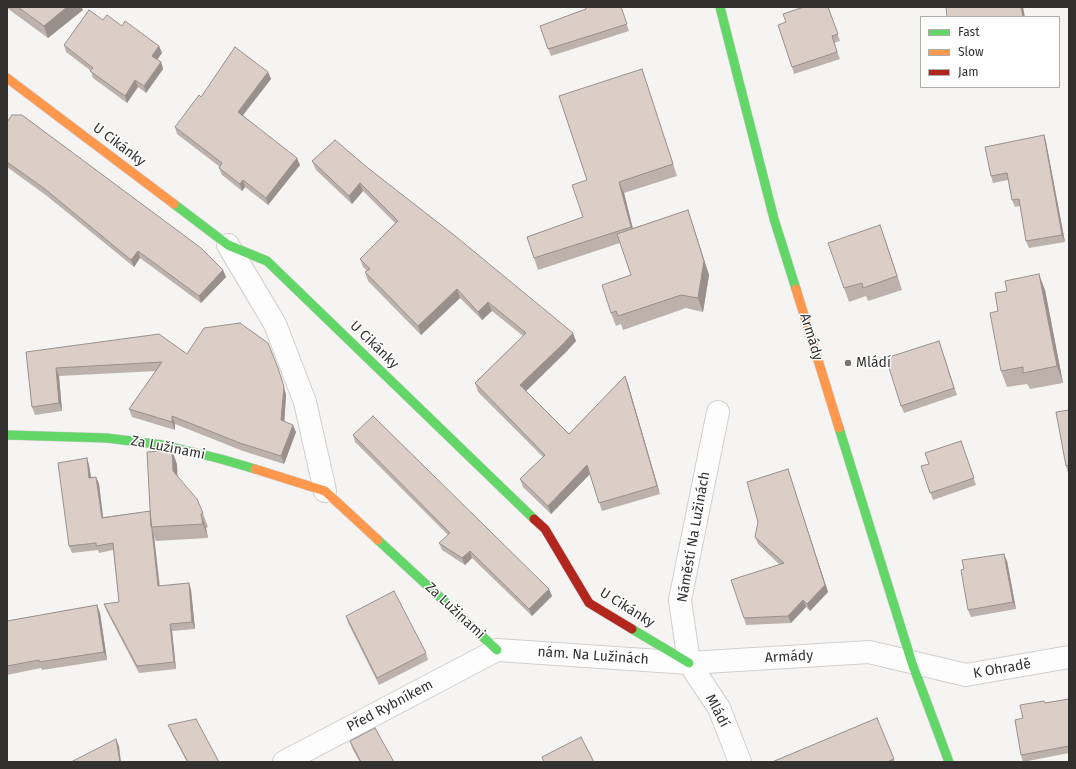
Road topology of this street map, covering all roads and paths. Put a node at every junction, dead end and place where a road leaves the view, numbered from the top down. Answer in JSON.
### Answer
{"nodes":[{"id":1,"x":720,"y":7,"type":"edge"},
{"id":2,"x":7,"y":78,"type":"edge"},
{"id":3,"x":228,"y":245,"type":"junction"},
{"id":4,"x":718,"y":412,"type":"dead end"},
{"id":5,"x":7,"y":435,"type":"edge"},
{"id":6,"x":325,"y":491,"type":"junction"},
{"id":7,"x":497,"y":650,"type":"junction"},
{"id":8,"x":1069,"y":657,"type":"edge"},
{"id":9,"x":689,"y":663,"type":"junction"},
{"id":10,"x":912,"y":663,"type":"junction"},
{"id":11,"x":284,"y":762,"type":"edge"},
{"id":12,"x":740,"y":762,"type":"edge"},
{"id":13,"x":949,"y":762,"type":"edge"}],
"edges":[{"from":1,"to":10,"type":"street","name":"Armády"},
{"from":2,"to":3,"type":"street","name":"U Cikánky"},
{"from":3,"to":6,"type":"street"},
{"from":3,"to":9,"type":"street","name":"U Cikánky"},
{"from":4,"to":9,"type":"street","name":"Náměstí Na Lužinách"},
{"from":5,"to":6,"type":"street","name":"Za Lužinami"},
{"from":6,"to":7,"type":"street","name":"Za Lužinami"},
{"from":7,"to":9,"type":"street","name":"nám. Na Lužinách"},
{"from":7,"to":11,"type":"street","name":"Před Rybníkem"},
{"from":8,"to":10,"type":"street","name":"K Ohradě"},
{"from":9,"to":10,"type":"street","name":"Armády"},
{"from":9,"to":12,"type":"street","name":"Mládí"},
{"from":10,"to":13,"type":"street","name":"Armády"}]}
